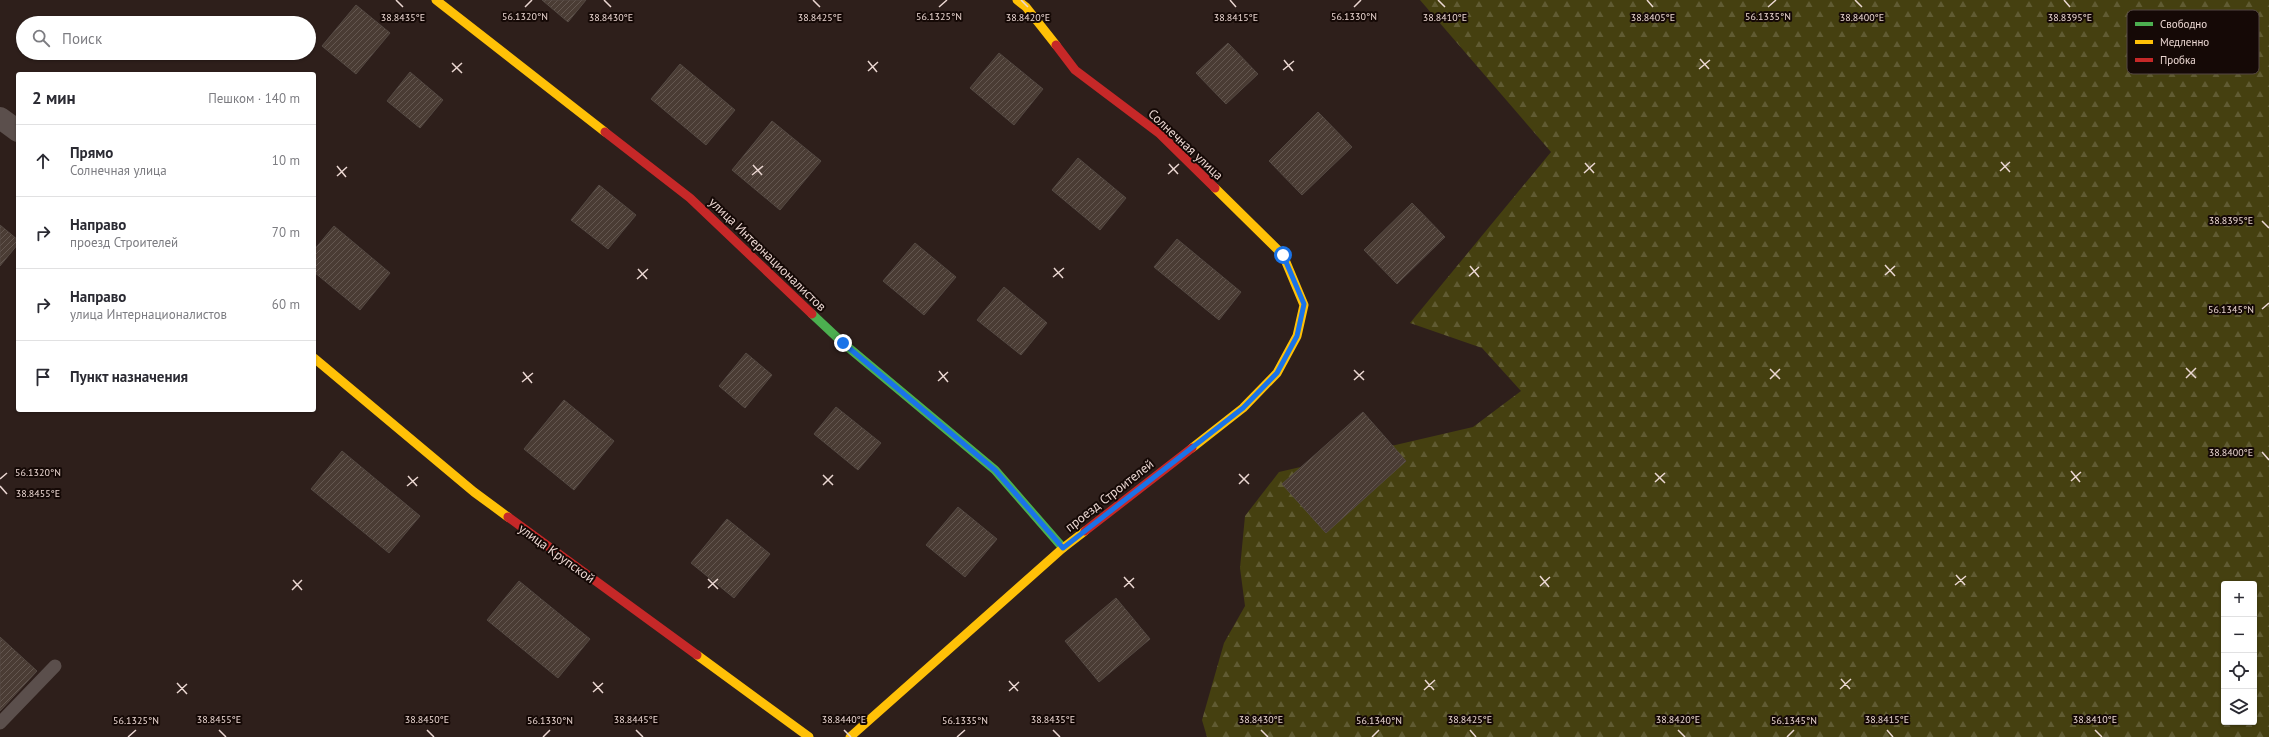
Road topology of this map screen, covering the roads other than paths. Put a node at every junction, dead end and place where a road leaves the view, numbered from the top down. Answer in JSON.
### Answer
{"nodes":[{"id":1,"x":436,"y":0,"type":"edge"},
{"id":2,"x":1017,"y":0,"type":"edge"},
{"id":3,"x":0,"y":118,"type":"edge"},
{"id":4,"x":16,"y":130,"type":"edge"},
{"id":5,"x":1304,"y":304,"type":"joint"},
{"id":6,"x":316,"y":360,"type":"edge"},
{"id":7,"x":1063,"y":548,"type":"junction"},
{"id":8,"x":55,"y":666,"type":"dead end"},
{"id":9,"x":0,"y":723,"type":"edge"},
{"id":10,"x":809,"y":737,"type":"edge"},
{"id":11,"x":850,"y":737,"type":"edge"}],
"edges":[{"from":1,"to":7,"type":"street","name":"улица Интернационалистов"},
{"from":2,"to":5,"type":"street","name":"Солнечная улица"},
{"from":3,"to":4,"type":"street"},
{"from":5,"to":7,"type":"street","name":"проезд Строителей"},
{"from":6,"to":10,"type":"street","name":"улица Крупской"},
{"from":7,"to":11,"type":"street","name":"проезд Строителей"},
{"from":8,"to":9,"type":"lane"}]}
